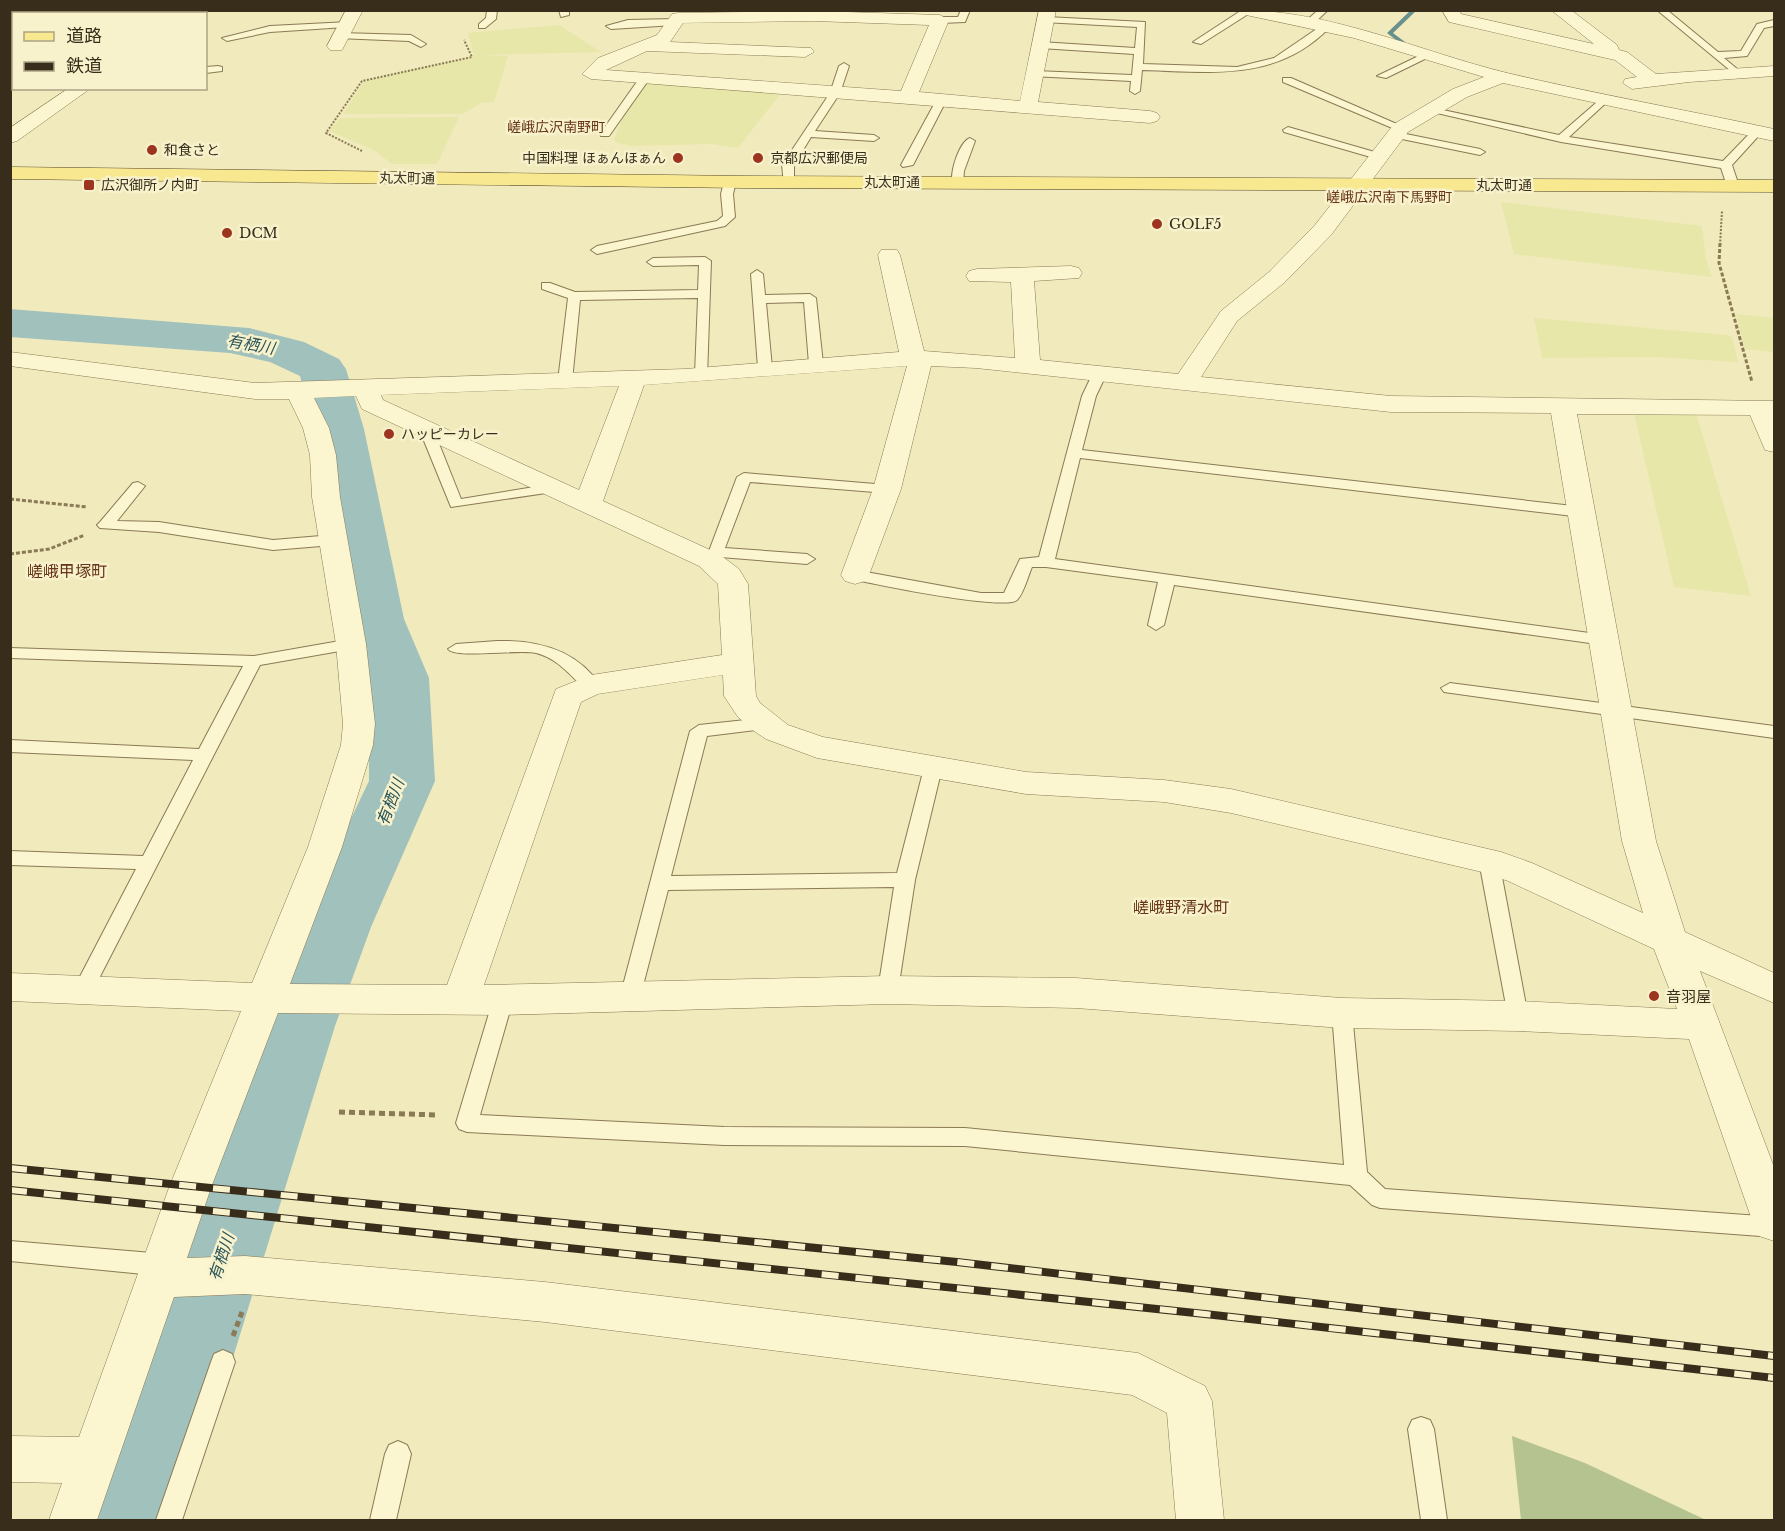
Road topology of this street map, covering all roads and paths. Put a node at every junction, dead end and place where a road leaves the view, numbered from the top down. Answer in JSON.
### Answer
{"nodes":[{"id":1,"x":492,"y":10,"type":"edge"},
{"id":2,"x":966,"y":10,"type":"edge"},
{"id":3,"x":1451,"y":10,"type":"edge"},
{"id":4,"x":1559,"y":10,"type":"edge"},
{"id":5,"x":1661,"y":10,"type":"edge"},
{"id":6,"x":1247,"y":11,"type":"edge"},
{"id":7,"x":814,"y":13,"type":"edge"},
{"id":8,"x":1047,"y":15,"type":"edge"},
{"id":9,"x":940,"y":21,"type":"junction"},
{"id":10,"x":1318,"y":21,"type":"edge"},
{"id":11,"x":675,"y":22,"type":"junction"},
{"id":12,"x":1774,"y":23,"type":"edge"},
{"id":13,"x":482,"y":26,"type":"joint"},
{"id":14,"x":611,"y":26,"type":"dead end"},
{"id":15,"x":344,"y":29,"type":"edge"},
{"id":16,"x":227,"y":38,"type":"dead end"},
{"id":17,"x":1198,"y":42,"type":"dead end"},
{"id":18,"x":421,"y":44,"type":"dead end"},
{"id":19,"x":1040,"y":45,"type":"junction"},
{"id":20,"x":646,"y":46,"type":"junction"},
{"id":21,"x":1139,"y":51,"type":"junction"},
{"id":22,"x":805,"y":52,"type":"junction"},
{"id":23,"x":1428,"y":55,"type":"junction"},
{"id":24,"x":1714,"y":55,"type":"junction"},
{"id":25,"x":1621,"y":56,"type":"junction"},
{"id":26,"x":844,"y":66,"type":"dead end"},
{"id":27,"x":1137,"y":67,"type":"junction"},
{"id":28,"x":218,"y":69,"type":"dead end"},
{"id":29,"x":207,"y":70,"type":"edge"},
{"id":30,"x":1774,"y":72,"type":"edge"},
{"id":31,"x":1737,"y":73,"type":"junction"},
{"id":32,"x":1035,"y":74,"type":"junction"},
{"id":33,"x":1382,"y":76,"type":"dead end"},
{"id":34,"x":1502,"y":77,"type":"junction"},
{"id":35,"x":645,"y":78,"type":"junction"},
{"id":36,"x":1136,"y":78,"type":"junction"},
{"id":37,"x":1287,"y":80,"type":"dead end"},
{"id":38,"x":1652,"y":80,"type":"junction"},
{"id":39,"x":797,"y":89,"type":"junction"},
{"id":40,"x":79,"y":90,"type":"edge"},
{"id":41,"x":1135,"y":91,"type":"dead end"},
{"id":42,"x":1574,"y":92,"type":"junction"},
{"id":43,"x":835,"y":93,"type":"junction"},
{"id":44,"x":908,"y":96,"type":"junction"},
{"id":45,"x":942,"y":99,"type":"junction"},
{"id":46,"x":1604,"y":99,"type":"junction"},
{"id":47,"x":1028,"y":107,"type":"junction"},
{"id":48,"x":1429,"y":110,"type":"junction"},
{"id":49,"x":1150,"y":117,"type":"dead end"},
{"id":50,"x":1288,"y":130,"type":"dead end"},
{"id":51,"x":1399,"y":132,"type":"junction"},
{"id":52,"x":1766,"y":133,"type":"edge"},
{"id":53,"x":605,"y":134,"type":"dead end"},
{"id":54,"x":807,"y":134,"type":"junction"},
{"id":55,"x":10,"y":137,"type":"edge"},
{"id":56,"x":874,"y":138,"type":"dead end"},
{"id":57,"x":1561,"y":139,"type":"junction"},
{"id":58,"x":970,"y":141,"type":"dead end"},
{"id":59,"x":364,"y":152,"type":"dead end"},
{"id":60,"x":1480,"y":152,"type":"dead end"},
{"id":61,"x":1381,"y":157,"type":"junction"},
{"id":62,"x":907,"y":165,"type":"dead end"},
{"id":63,"x":1726,"y":165,"type":"junction"},
{"id":64,"x":10,"y":173,"type":"edge"},
{"id":65,"x":730,"y":182,"type":"junction"},
{"id":66,"x":788,"y":182,"type":"junction"},
{"id":67,"x":957,"y":183,"type":"junction"},
{"id":68,"x":1359,"y":185,"type":"junction"},
{"id":69,"x":1733,"y":186,"type":"junction"},
{"id":70,"x":1774,"y":186,"type":"edge"},
{"id":71,"x":1722,"y":208,"type":"dead end"},
{"id":72,"x":597,"y":250,"type":"dead end"},
{"id":73,"x":889,"y":255,"type":"dead end"},
{"id":74,"x":653,"y":262,"type":"dead end"},
{"id":75,"x":1071,"y":273,"type":"dead end"},
{"id":76,"x":757,"y":274,"type":"dead end"},
{"id":77,"x":1023,"y":274,"type":"junction"},
{"id":78,"x":977,"y":276,"type":"dead end"},
{"id":79,"x":546,"y":286,"type":"dead end"},
{"id":80,"x":705,"y":294,"type":"junction"},
{"id":81,"x":574,"y":296,"type":"junction"},
{"id":82,"x":759,"y":299,"type":"junction"},
{"id":83,"x":917,"y":358,"type":"junction"},
{"id":84,"x":10,"y":359,"type":"edge"},
{"id":85,"x":816,"y":364,"type":"junction"},
{"id":86,"x":1028,"y":367,"type":"junction"},
{"id":87,"x":765,"y":368,"type":"junction"},
{"id":88,"x":702,"y":374,"type":"junction"},
{"id":89,"x":1099,"y":375,"type":"junction"},
{"id":90,"x":634,"y":378,"type":"junction"},
{"id":91,"x":565,"y":381,"type":"junction"},
{"id":92,"x":1185,"y":383,"type":"junction"},
{"id":93,"x":360,"y":388,"type":"junction"},
{"id":94,"x":305,"y":391,"type":"junction"},
{"id":95,"x":1563,"y":408,"type":"junction"},
{"id":96,"x":1767,"y":408,"type":"edge"},
{"id":97,"x":427,"y":431,"type":"junction"},
{"id":98,"x":1774,"y":444,"type":"edge"},
{"id":99,"x":1074,"y":453,"type":"junction"},
{"id":100,"x":138,"y":486,"type":"dead end"},
{"id":101,"x":553,"y":488,"type":"junction"},
{"id":102,"x":887,"y":489,"type":"junction"},
{"id":103,"x":10,"y":498,"type":"edge"},
{"id":104,"x":588,"y":503,"type":"junction"},
{"id":105,"x":117,"y":511,"type":"junction"},
{"id":106,"x":1582,"y":512,"type":"junction"},
{"id":107,"x":105,"y":525,"type":"junction"},
{"id":108,"x":333,"y":540,"type":"junction"},
{"id":109,"x":10,"y":554,"type":"edge"},
{"id":110,"x":712,"y":556,"type":"junction"},
{"id":111,"x":807,"y":559,"type":"dead end"},
{"id":112,"x":1046,"y":562,"type":"junction"},
{"id":113,"x":855,"y":575,"type":"joint"},
{"id":114,"x":1167,"y":579,"type":"junction"},
{"id":115,"x":1156,"y":625,"type":"dead end"},
{"id":116,"x":1604,"y":640,"type":"junction"},
{"id":117,"x":351,"y":644,"type":"junction"},
{"id":118,"x":456,"y":650,"type":"dead end"},
{"id":119,"x":10,"y":653,"type":"edge"},
{"id":120,"x":254,"y":661,"type":"junction"},
{"id":121,"x":736,"y":663,"type":"junction"},
{"id":122,"x":591,"y":686,"type":"junction"},
{"id":123,"x":1450,"y":688,"type":"dead end"},
{"id":124,"x":1616,"y":710,"type":"junction"},
{"id":125,"x":765,"y":724,"type":"junction"},
{"id":126,"x":1774,"y":732,"type":"edge"},
{"id":127,"x":10,"y":746,"type":"edge"},
{"id":128,"x":205,"y":755,"type":"junction"},
{"id":129,"x":933,"y":768,"type":"junction"},
{"id":130,"x":10,"y":858,"type":"edge"},
{"id":131,"x":1489,"y":861,"type":"junction"},
{"id":132,"x":149,"y":863,"type":"junction"},
{"id":133,"x":905,"y":880,"type":"junction"},
{"id":134,"x":658,"y":883,"type":"junction"},
{"id":135,"x":1669,"y":941,"type":"junction"},
{"id":136,"x":10,"y":987,"type":"edge"},
{"id":137,"x":1774,"y":989,"type":"edge"},
{"id":138,"x":83,"y":990,"type":"junction"},
{"id":139,"x":888,"y":990,"type":"junction"},
{"id":140,"x":630,"y":997,"type":"junction"},
{"id":141,"x":269,"y":998,"type":"junction"},
{"id":142,"x":461,"y":998,"type":"junction"},
{"id":143,"x":503,"y":1000,"type":"junction"},
{"id":144,"x":1342,"y":1013,"type":"junction"},
{"id":145,"x":1518,"y":1016,"type":"junction"},
{"id":146,"x":1703,"y":1025,"type":"junction"},
{"id":147,"x":339,"y":1112,"type":"dead end"},
{"id":148,"x":469,"y":1117,"type":"junction"},
{"id":149,"x":1356,"y":1176,"type":"junction"},
{"id":150,"x":1774,"y":1225,"type":"edge"},
{"id":151,"x":10,"y":1251,"type":"edge"},
{"id":152,"x":168,"y":1273,"type":"junction"},
{"id":153,"x":250,"y":1275,"type":"junction"},
{"id":154,"x":223,"y":1362,"type":"joint"},
{"id":155,"x":1421,"y":1429,"type":"dead end"},
{"id":156,"x":398,"y":1454,"type":"dead end"},
{"id":157,"x":10,"y":1459,"type":"edge"},
{"id":158,"x":95,"y":1460,"type":"junction"},
{"id":159,"x":73,"y":1521,"type":"edge"},
{"id":160,"x":169,"y":1521,"type":"edge"},
{"id":161,"x":383,"y":1521,"type":"edge"},
{"id":162,"x":1200,"y":1521,"type":"edge"},
{"id":163,"x":1434,"y":1521,"type":"edge"}],
"edges":[{"from":1,"to":13,"type":"lane"},
{"from":2,"to":9,"type":"lane"},
{"from":3,"to":25,"type":"street"},
{"from":4,"to":25,"type":"street"},
{"from":5,"to":24,"type":"lane"},
{"from":6,"to":10,"type":"street"},
{"from":6,"to":17,"type":"lane"},
{"from":7,"to":9,"type":"street"},
{"from":7,"to":11,"type":"street"},
{"from":7,"to":22,"type":"street"},
{"from":8,"to":19,"type":"street"},
{"from":8,"to":21,"type":"lane"},
{"from":9,"to":44,"type":"street"},
{"from":10,"to":23,"type":"street"},
{"from":10,"to":27,"type":"lane"},
{"from":11,"to":14,"type":"lane"},
{"from":11,"to":20,"type":"street"},
{"from":12,"to":24,"type":"lane"},
{"from":13,"to":59,"type":"path"},
{"from":15,"to":16,"type":"lane"},
{"from":15,"to":18,"type":"lane"},
{"from":19,"to":21,"type":"lane"},
{"from":19,"to":32,"type":"street"},
{"from":20,"to":22,"type":"street"},
{"from":20,"to":35,"type":"street"},
{"from":21,"to":27,"type":"lane"},
{"from":22,"to":39,"type":"street"},
{"from":23,"to":33,"type":"lane"},
{"from":23,"to":34,"type":"street"},
{"from":24,"to":31,"type":"lane"},
{"from":25,"to":38,"type":"street"},
{"from":26,"to":43,"type":"lane"},
{"from":27,"to":36,"type":"lane"},
{"from":28,"to":29,"type":"lane"},
{"from":30,"to":31,"type":"street"},
{"from":31,"to":38,"type":"street"},
{"from":32,"to":36,"type":"lane"},
{"from":32,"to":47,"type":"street"},
{"from":34,"to":42,"type":"street"},
{"from":34,"to":48,"type":"street"},
{"from":35,"to":39,"type":"street"},
{"from":35,"to":53,"type":"lane"},
{"from":36,"to":41,"type":"lane"},
{"from":37,"to":51,"type":"lane"},
{"from":38,"to":42,"type":"street"},
{"from":39,"to":43,"type":"street"},
{"from":40,"to":55,"type":"street"},
{"from":42,"to":46,"type":"street"},
{"from":43,"to":44,"type":"street"},
{"from":43,"to":54,"type":"lane"},
{"from":44,"to":45,"type":"street"},
{"from":45,"to":47,"type":"street"},
{"from":45,"to":62,"type":"lane"},
{"from":46,"to":52,"type":"street"},
{"from":46,"to":57,"type":"lane"},
{"from":47,"to":49,"type":"street"},
{"from":48,"to":51,"type":"street"},
{"from":48,"to":57,"type":"lane"},
{"from":50,"to":61,"type":"lane"},
{"from":51,"to":60,"type":"lane"},
{"from":51,"to":61,"type":"street"},
{"from":52,"to":63,"type":"lane"},
{"from":54,"to":56,"type":"lane"},
{"from":54,"to":66,"type":"lane"},
{"from":57,"to":63,"type":"lane"},
{"from":58,"to":67,"type":"lane"},
{"from":61,"to":68,"type":"street"},
{"from":63,"to":69,"type":"lane"},
{"from":64,"to":65,"type":"main road","name":"丸太町通"},
{"from":65,"to":66,"type":"main road","name":"丸太町通"},
{"from":65,"to":72,"type":"lane"},
{"from":66,"to":67,"type":"main road","name":"丸太町通"},
{"from":67,"to":68,"type":"main road","name":"丸太町通"},
{"from":68,"to":69,"type":"main road","name":"丸太町通"},
{"from":68,"to":92,"type":"street"},
{"from":69,"to":70,"type":"main road","name":"丸太町通"},
{"from":71,"to":96,"type":"path"},
{"from":73,"to":83,"type":"street"},
{"from":74,"to":80,"type":"lane"},
{"from":75,"to":77,"type":"street"},
{"from":76,"to":82,"type":"lane"},
{"from":77,"to":78,"type":"street"},
{"from":77,"to":86,"type":"street"},
{"from":79,"to":81,"type":"lane"},
{"from":80,"to":81,"type":"lane"},
{"from":80,"to":88,"type":"lane"},
{"from":81,"to":91,"type":"lane"},
{"from":82,"to":85,"type":"lane"},
{"from":82,"to":87,"type":"lane"},
{"from":83,"to":85,"type":"street"},
{"from":83,"to":86,"type":"street"},
{"from":83,"to":102,"type":"street"},
{"from":84,"to":94,"type":"street"},
{"from":85,"to":87,"type":"street"},
{"from":86,"to":89,"type":"street"},
{"from":87,"to":88,"type":"street"},
{"from":88,"to":90,"type":"street"},
{"from":89,"to":92,"type":"street"},
{"from":89,"to":99,"type":"lane"},
{"from":90,"to":91,"type":"street"},
{"from":90,"to":104,"type":"street"},
{"from":91,"to":93,"type":"street"},
{"from":92,"to":95,"type":"street"},
{"from":93,"to":94,"type":"street"},
{"from":93,"to":97,"type":"street"},
{"from":94,"to":108,"type":"street"},
{"from":95,"to":96,"type":"street"},
{"from":95,"to":106,"type":"street"},
{"from":96,"to":98,"type":"street"},
{"from":97,"to":101,"type":"street"},
{"from":97,"to":101,"type":"lane"},
{"from":99,"to":106,"type":"lane"},
{"from":99,"to":112,"type":"lane"},
{"from":100,"to":105,"type":"lane"},
{"from":101,"to":104,"type":"street"},
{"from":102,"to":110,"type":"lane"},
{"from":102,"to":113,"type":"street"},
{"from":103,"to":105,"type":"path"},
{"from":104,"to":110,"type":"street"},
{"from":105,"to":107,"type":"lane"},
{"from":106,"to":116,"type":"street"},
{"from":107,"to":108,"type":"lane"},
{"from":107,"to":109,"type":"path"},
{"from":108,"to":117,"type":"street"},
{"from":110,"to":111,"type":"lane"},
{"from":110,"to":121,"type":"street"},
{"from":112,"to":113,"type":"lane"},
{"from":112,"to":114,"type":"lane"},
{"from":114,"to":115,"type":"lane"},
{"from":114,"to":116,"type":"lane"},
{"from":116,"to":124,"type":"street"},
{"from":117,"to":120,"type":"lane"},
{"from":117,"to":141,"type":"street"},
{"from":118,"to":122,"type":"lane"},
{"from":119,"to":120,"type":"lane"},
{"from":120,"to":128,"type":"lane"},
{"from":121,"to":122,"type":"street"},
{"from":121,"to":125,"type":"street"},
{"from":122,"to":142,"type":"street"},
{"from":123,"to":124,"type":"lane"},
{"from":124,"to":126,"type":"lane"},
{"from":124,"to":135,"type":"street"},
{"from":125,"to":129,"type":"street"},
{"from":125,"to":134,"type":"lane"},
{"from":127,"to":128,"type":"lane"},
{"from":128,"to":132,"type":"lane"},
{"from":129,"to":131,"type":"street"},
{"from":129,"to":133,"type":"lane"},
{"from":130,"to":132,"type":"lane"},
{"from":131,"to":135,"type":"street"},
{"from":131,"to":145,"type":"lane"},
{"from":132,"to":138,"type":"lane"},
{"from":133,"to":134,"type":"lane"},
{"from":133,"to":139,"type":"lane"},
{"from":134,"to":140,"type":"lane"},
{"from":135,"to":137,"type":"street"},
{"from":135,"to":146,"type":"street"},
{"from":136,"to":138,"type":"street"},
{"from":138,"to":141,"type":"street"},
{"from":139,"to":140,"type":"street"},
{"from":139,"to":144,"type":"street"},
{"from":140,"to":143,"type":"street"},
{"from":141,"to":142,"type":"street"},
{"from":141,"to":152,"type":"street"},
{"from":142,"to":143,"type":"street"},
{"from":143,"to":148,"type":"lane"},
{"from":144,"to":145,"type":"street"},
{"from":144,"to":149,"type":"lane"},
{"from":145,"to":146,"type":"street"},
{"from":146,"to":150,"type":"street"},
{"from":147,"to":148,"type":"path"},
{"from":148,"to":149,"type":"lane"},
{"from":149,"to":150,"type":"lane"},
{"from":151,"to":152,"type":"lane"},
{"from":152,"to":153,"type":"street"},
{"from":152,"to":158,"type":"street"},
{"from":153,"to":154,"type":"path"},
{"from":153,"to":162,"type":"street"},
{"from":154,"to":160,"type":"lane"},
{"from":155,"to":163,"type":"lane"},
{"from":156,"to":161,"type":"lane"},
{"from":157,"to":158,"type":"street"},
{"from":158,"to":159,"type":"street"}]}
